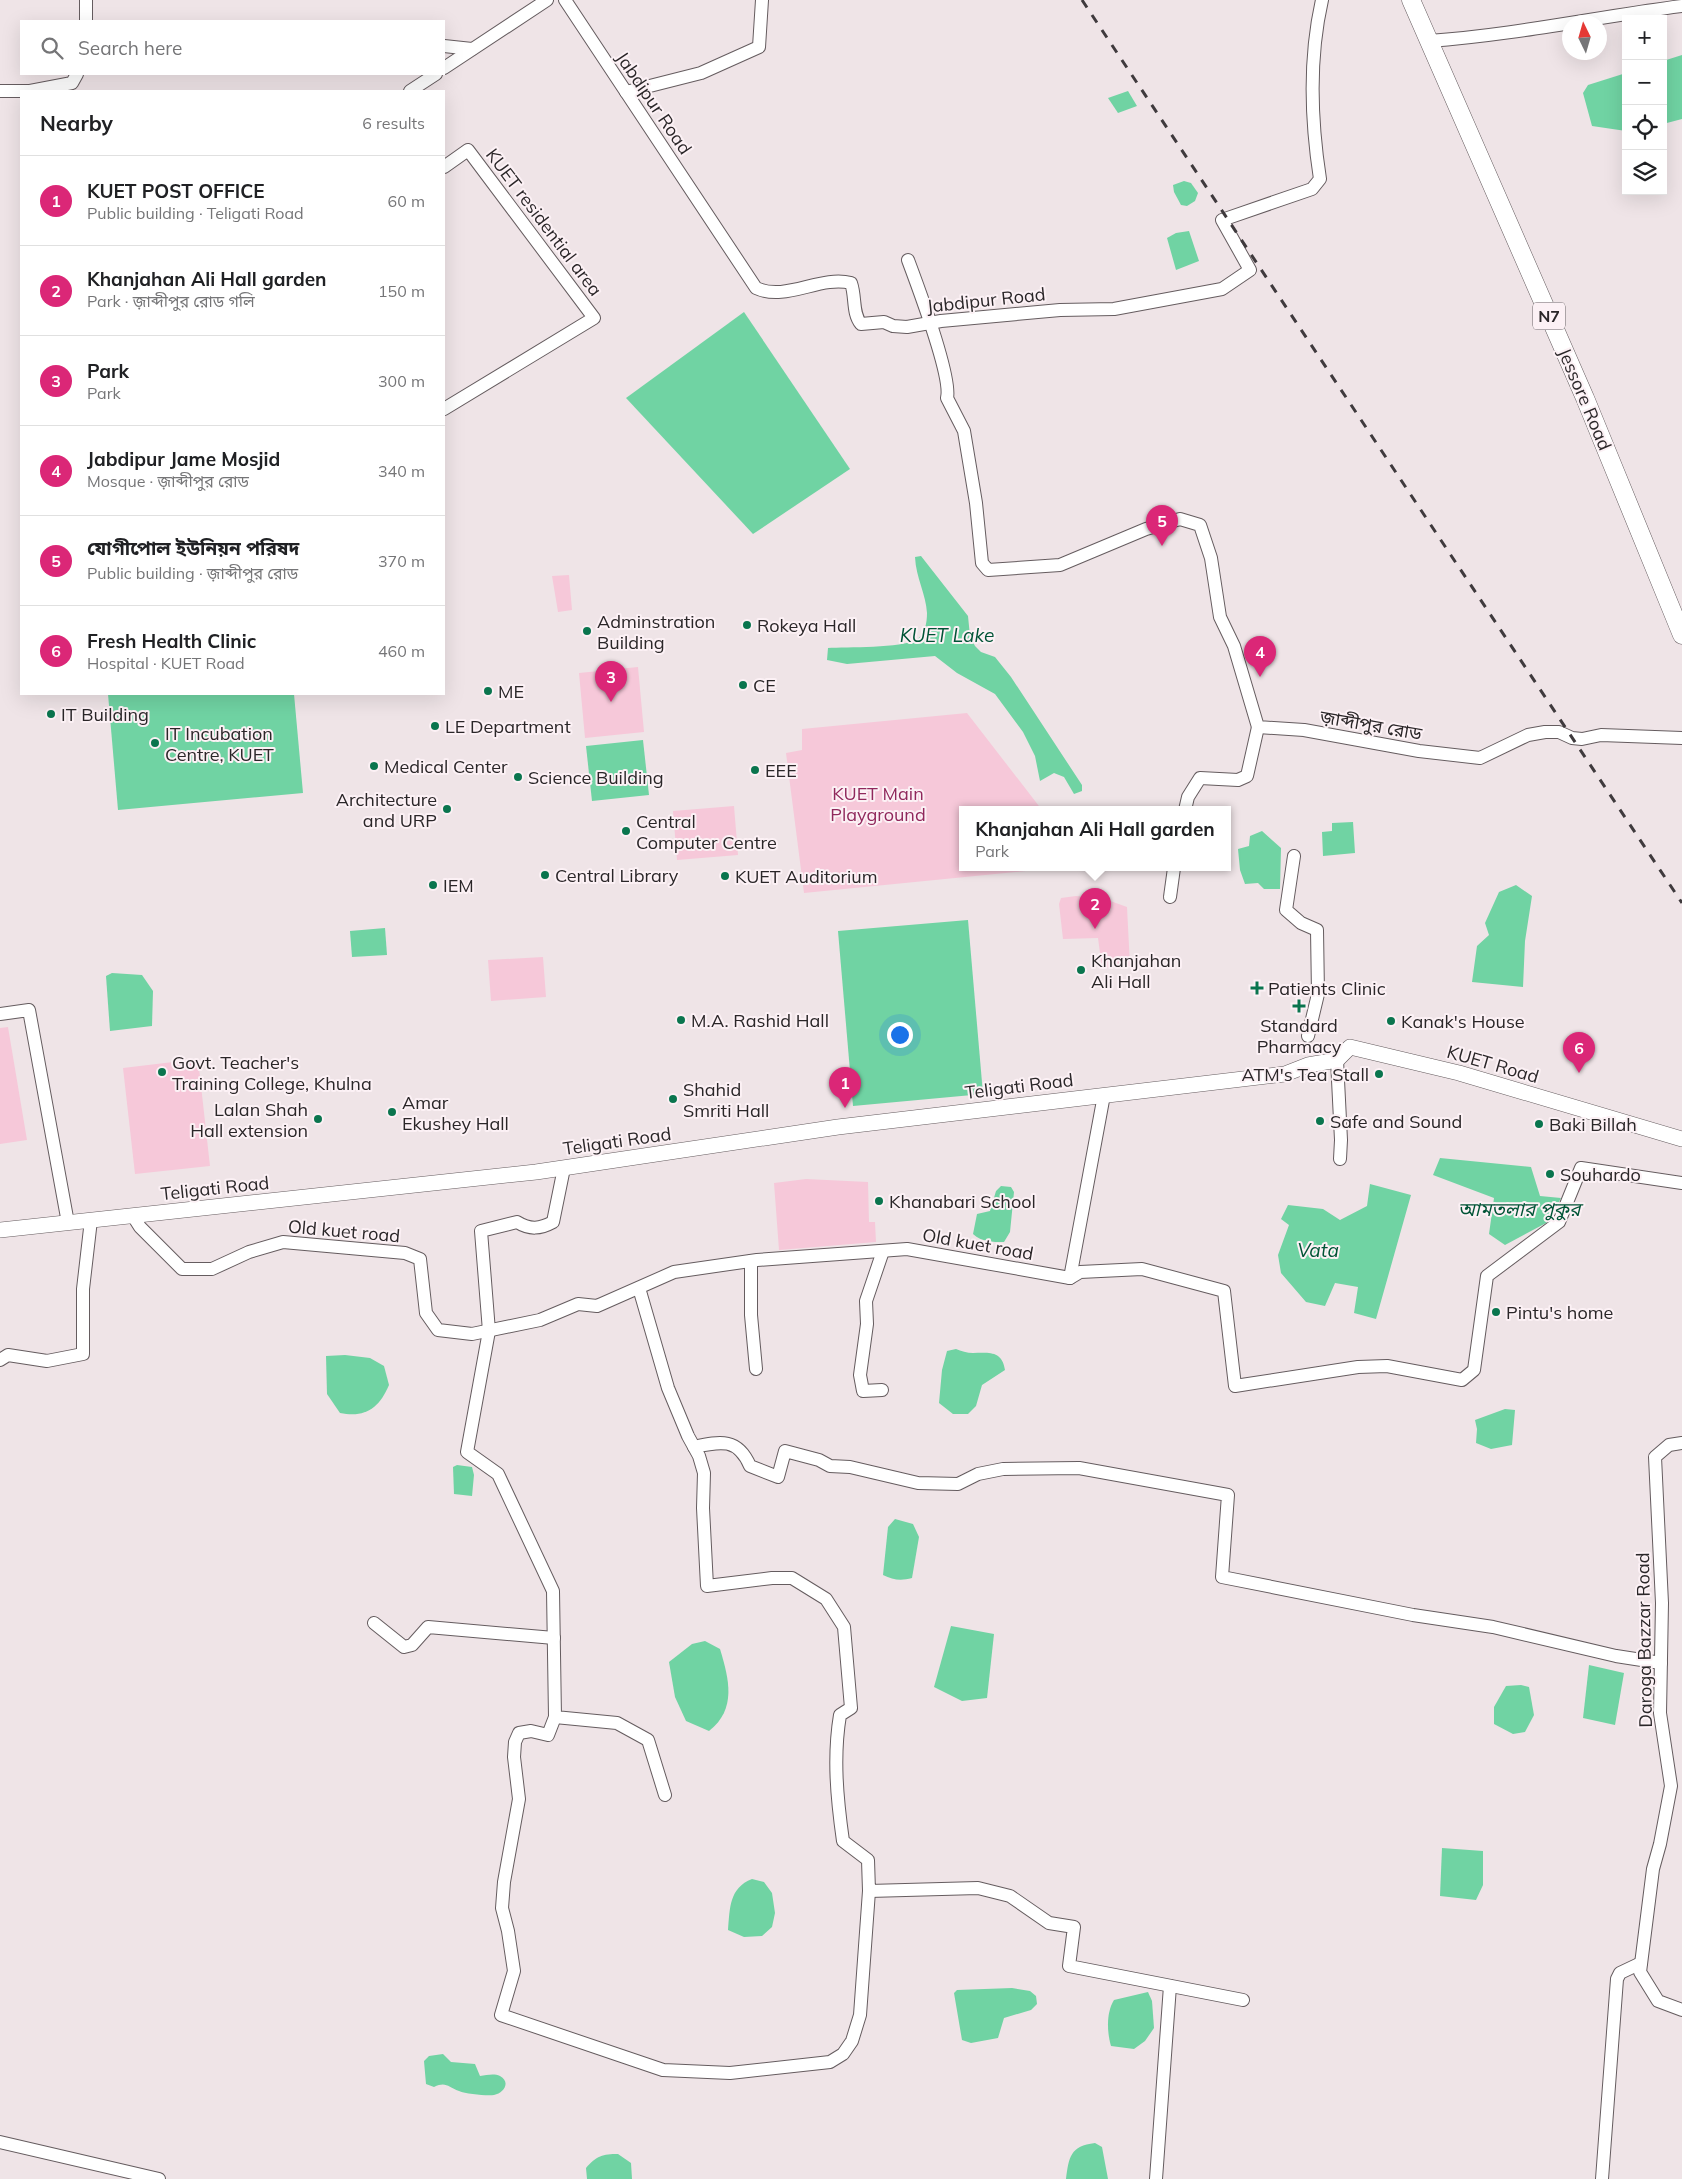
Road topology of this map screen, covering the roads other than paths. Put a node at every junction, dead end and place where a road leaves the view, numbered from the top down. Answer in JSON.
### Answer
{"nodes":[{"id":1,"x":86,"y":0,"type":"edge"},
{"id":2,"x":546,"y":0,"type":"edge"},
{"id":3,"x":565,"y":0,"type":"edge"},
{"id":4,"x":762,"y":0,"type":"edge"},
{"id":5,"x":1322,"y":0,"type":"edge"},
{"id":6,"x":1411,"y":0,"type":"edge"},
{"id":7,"x":1682,"y":6,"type":"edge"},
{"id":8,"x":86,"y":20,"type":"edge"},
{"id":9,"x":1429,"y":41,"type":"junction"},
{"id":10,"x":445,"y":46,"type":"edge"},
{"id":11,"x":472,"y":49,"type":"junction"},
{"id":12,"x":445,"y":67,"type":"edge"},
{"id":13,"x":76,"y":75,"type":"edge"},
{"id":14,"x":434,"y":75,"type":"edge"},
{"id":15,"x":0,"y":90,"type":"edge"},
{"id":16,"x":35,"y":90,"type":"edge"},
{"id":17,"x":412,"y":90,"type":"edge"},
{"id":18,"x":20,"y":91,"type":"edge"},
{"id":19,"x":626,"y":92,"type":"junction"},
{"id":20,"x":445,"y":166,"type":"edge"},
{"id":21,"x":908,"y":260,"type":"dead end"},
{"id":22,"x":929,"y":323,"type":"junction"},
{"id":23,"x":445,"y":408,"type":"edge"},
{"id":24,"x":1682,"y":635,"type":"edge"},
{"id":25,"x":1258,"y":727,"type":"junction"},
{"id":26,"x":1682,"y":738,"type":"edge"},
{"id":27,"x":1186,"y":806,"type":"edge"},
{"id":28,"x":1294,"y":856,"type":"dead end"},
{"id":29,"x":1174,"y":871,"type":"edge"},
{"id":30,"x":1170,"y":896,"type":"dead end"},
{"id":31,"x":0,"y":1014,"type":"edge"},
{"id":32,"x":1308,"y":1036,"type":"dead end"},
{"id":33,"x":1337,"y":1060,"type":"junction"},
{"id":34,"x":1104,"y":1095,"type":"junction"},
{"id":35,"x":1682,"y":1139,"type":"edge"},
{"id":36,"x":1340,"y":1159,"type":"dead end"},
{"id":37,"x":564,"y":1168,"type":"junction"},
{"id":38,"x":1682,"y":1183,"type":"edge"},
{"id":39,"x":133,"y":1216,"type":"junction"},
{"id":40,"x":91,"y":1220,"type":"junction"},
{"id":41,"x":68,"y":1223,"type":"junction"},
{"id":42,"x":0,"y":1230,"type":"edge"},
{"id":43,"x":883,"y":1250,"type":"junction"},
{"id":44,"x":751,"y":1261,"type":"junction"},
{"id":45,"x":1070,"y":1278,"type":"junction"},
{"id":46,"x":639,"y":1288,"type":"junction"},
{"id":47,"x":489,"y":1330,"type":"junction"},
{"id":48,"x":0,"y":1360,"type":"edge"},
{"id":49,"x":756,"y":1369,"type":"dead end"},
{"id":50,"x":882,"y":1390,"type":"dead end"},
{"id":51,"x":1682,"y":1443,"type":"edge"},
{"id":52,"x":694,"y":1447,"type":"junction"},
{"id":53,"x":374,"y":1622,"type":"dead end"},
{"id":54,"x":554,"y":1638,"type":"junction"},
{"id":55,"x":1661,"y":1663,"type":"junction"},
{"id":56,"x":555,"y":1717,"type":"junction"},
{"id":57,"x":665,"y":1795,"type":"dead end"},
{"id":58,"x":869,"y":1891,"type":"junction"},
{"id":59,"x":1641,"y":1963,"type":"junction"},
{"id":60,"x":1170,"y":1986,"type":"junction"},
{"id":61,"x":1243,"y":2000,"type":"dead end"},
{"id":62,"x":1682,"y":2010,"type":"edge"},
{"id":63,"x":0,"y":2142,"type":"edge"},
{"id":64,"x":159,"y":2179,"type":"edge"},
{"id":65,"x":1156,"y":2179,"type":"edge"},
{"id":66,"x":1602,"y":2179,"type":"edge"}],
"edges":[{"from":1,"to":8,"type":"street"},
{"from":2,"to":11,"type":"street"},
{"from":3,"to":19,"type":"street","name":"Jabdipur Road"},
{"from":4,"to":19,"type":"street"},
{"from":5,"to":22,"type":"street","name":"Jabdipur Road"},
{"from":6,"to":9,"type":"highway","name":"Jessore Road","number":"N7"},
{"from":7,"to":9,"type":"street"},
{"from":9,"to":24,"type":"highway","name":"Jessore Road","number":"N7"},
{"from":10,"to":11,"type":"street"},
{"from":11,"to":12,"type":"street"},
{"from":13,"to":16,"type":"street"},
{"from":14,"to":17,"type":"street"},
{"from":15,"to":18,"type":"street"},
{"from":19,"to":22,"type":"street","name":"Jabdipur Road"},
{"from":20,"to":23,"type":"street","name":"KUET residential area"},
{"from":21,"to":22,"type":"street"},
{"from":22,"to":25,"type":"street"},
{"from":25,"to":26,"type":"street","name":"জ়াব্দীপুর রোড"},
{"from":25,"to":27,"type":"street"},
{"from":28,"to":32,"type":"street"},
{"from":29,"to":30,"type":"street"},
{"from":31,"to":41,"type":"street"},
{"from":33,"to":34,"type":"main road","name":"Teligati Road"},
{"from":33,"to":35,"type":"main road","name":"KUET Road"},
{"from":33,"to":36,"type":"street"},
{"from":34,"to":37,"type":"main road","name":"Teligati Road"},
{"from":34,"to":45,"type":"street"},
{"from":37,"to":39,"type":"main road","name":"Teligati Road"},
{"from":37,"to":47,"type":"street"},
{"from":38,"to":45,"type":"street","name":"Old kuet road"},
{"from":39,"to":40,"type":"main road","name":"Teligati Road"},
{"from":39,"to":47,"type":"street","name":"Old kuet road"},
{"from":40,"to":41,"type":"main road","name":"Teligati Road"},
{"from":40,"to":48,"type":"street"},
{"from":41,"to":42,"type":"main road","name":"Teligati Road"},
{"from":43,"to":44,"type":"street","name":"Old kuet road"},
{"from":43,"to":45,"type":"street","name":"Old kuet road"},
{"from":43,"to":50,"type":"street"},
{"from":44,"to":46,"type":"street","name":"Old kuet road"},
{"from":44,"to":49,"type":"street"},
{"from":46,"to":47,"type":"street","name":"Old kuet road"},
{"from":46,"to":52,"type":"street"},
{"from":47,"to":54,"type":"street"},
{"from":51,"to":55,"type":"street","name":"Daroga Bazzar Road"},
{"from":52,"to":55,"type":"street"},
{"from":52,"to":58,"type":"street"},
{"from":53,"to":54,"type":"street"},
{"from":54,"to":56,"type":"street"},
{"from":55,"to":59,"type":"street","name":"Daroga Bazzar Road"},
{"from":56,"to":57,"type":"street"},
{"from":56,"to":58,"type":"street"},
{"from":58,"to":60,"type":"street"},
{"from":59,"to":62,"type":"street","name":"Daroga Bazzar Road"},
{"from":59,"to":66,"type":"street"},
{"from":60,"to":61,"type":"street"},
{"from":60,"to":65,"type":"street"},
{"from":63,"to":64,"type":"street"}]}
